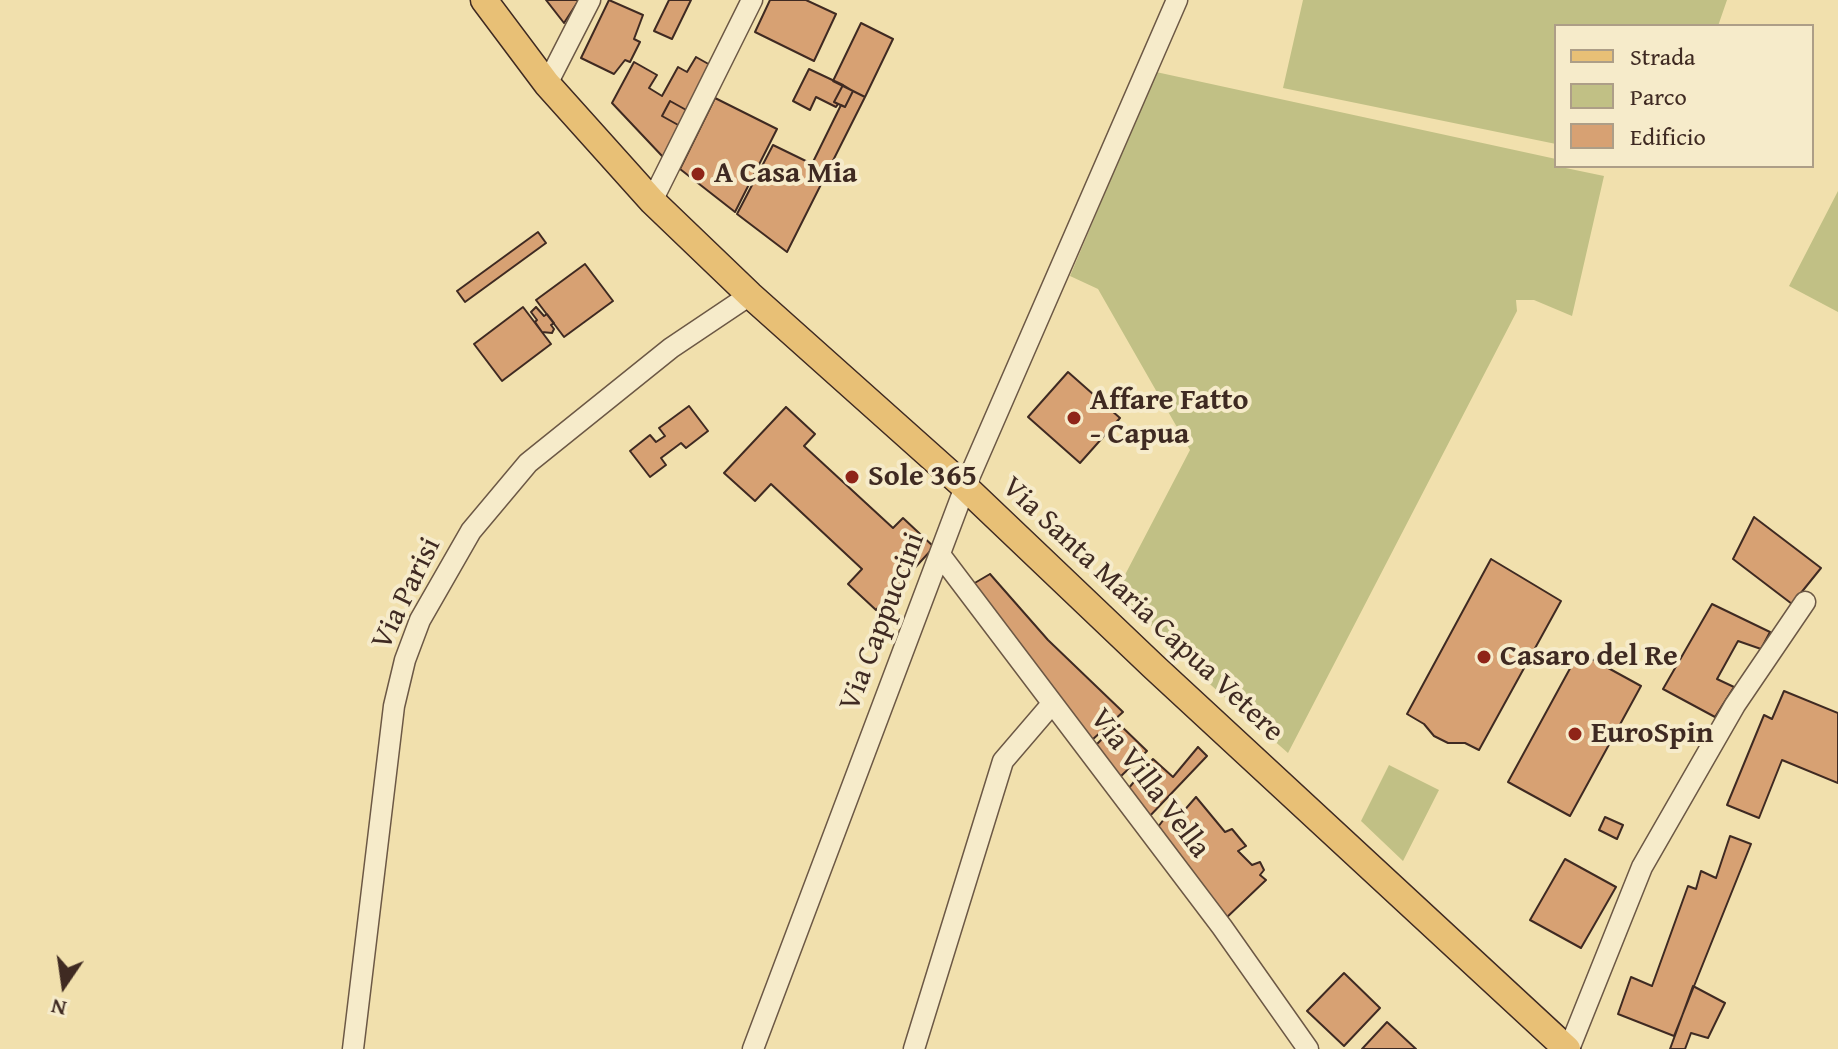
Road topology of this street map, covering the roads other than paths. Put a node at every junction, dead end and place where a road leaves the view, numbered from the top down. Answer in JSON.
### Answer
{"nodes":[{"id":1,"x":484,"y":0,"type":"edge"},
{"id":2,"x":590,"y":0,"type":"edge"},
{"id":3,"x":752,"y":0,"type":"edge"},
{"id":4,"x":1177,"y":0,"type":"edge"},
{"id":5,"x":547,"y":84,"type":"junction"},
{"id":6,"x":652,"y":201,"type":"junction"},
{"id":7,"x":750,"y":295,"type":"junction"},
{"id":8,"x":965,"y":487,"type":"junction"},
{"id":9,"x":941,"y":556,"type":"junction"},
{"id":10,"x":1805,"y":602,"type":"dead end"},
{"id":11,"x":1051,"y":705,"type":"junction"},
{"id":12,"x":353,"y":1049,"type":"edge"},
{"id":13,"x":753,"y":1049,"type":"edge"},
{"id":14,"x":914,"y":1049,"type":"edge"},
{"id":15,"x":1308,"y":1049,"type":"edge"},
{"id":16,"x":1568,"y":1049,"type":"edge"}],
"edges":[{"from":1,"to":5,"type":"main road","name":"Via Santa Maria Capua Vetere"},
{"from":2,"to":5,"type":"street"},
{"from":3,"to":6,"type":"street"},
{"from":4,"to":8,"type":"street","name":"Via Cappuccini"},
{"from":5,"to":6,"type":"main road","name":"Via Santa Maria Capua Vetere"},
{"from":6,"to":7,"type":"main road","name":"Via Santa Maria Capua Vetere"},
{"from":7,"to":8,"type":"main road","name":"Via Santa Maria Capua Vetere"},
{"from":7,"to":12,"type":"street","name":"Via Parisi"},
{"from":8,"to":9,"type":"street","name":"Via Cappuccini"},
{"from":8,"to":16,"type":"main road","name":"Via Santa Maria Capua Vetere"},
{"from":9,"to":11,"type":"street","name":"Via Villa Vella"},
{"from":9,"to":13,"type":"street","name":"Via Cappuccini"},
{"from":10,"to":16,"type":"street"},
{"from":11,"to":14,"type":"street"},
{"from":11,"to":15,"type":"street","name":"Via Villa Vella"}]}
